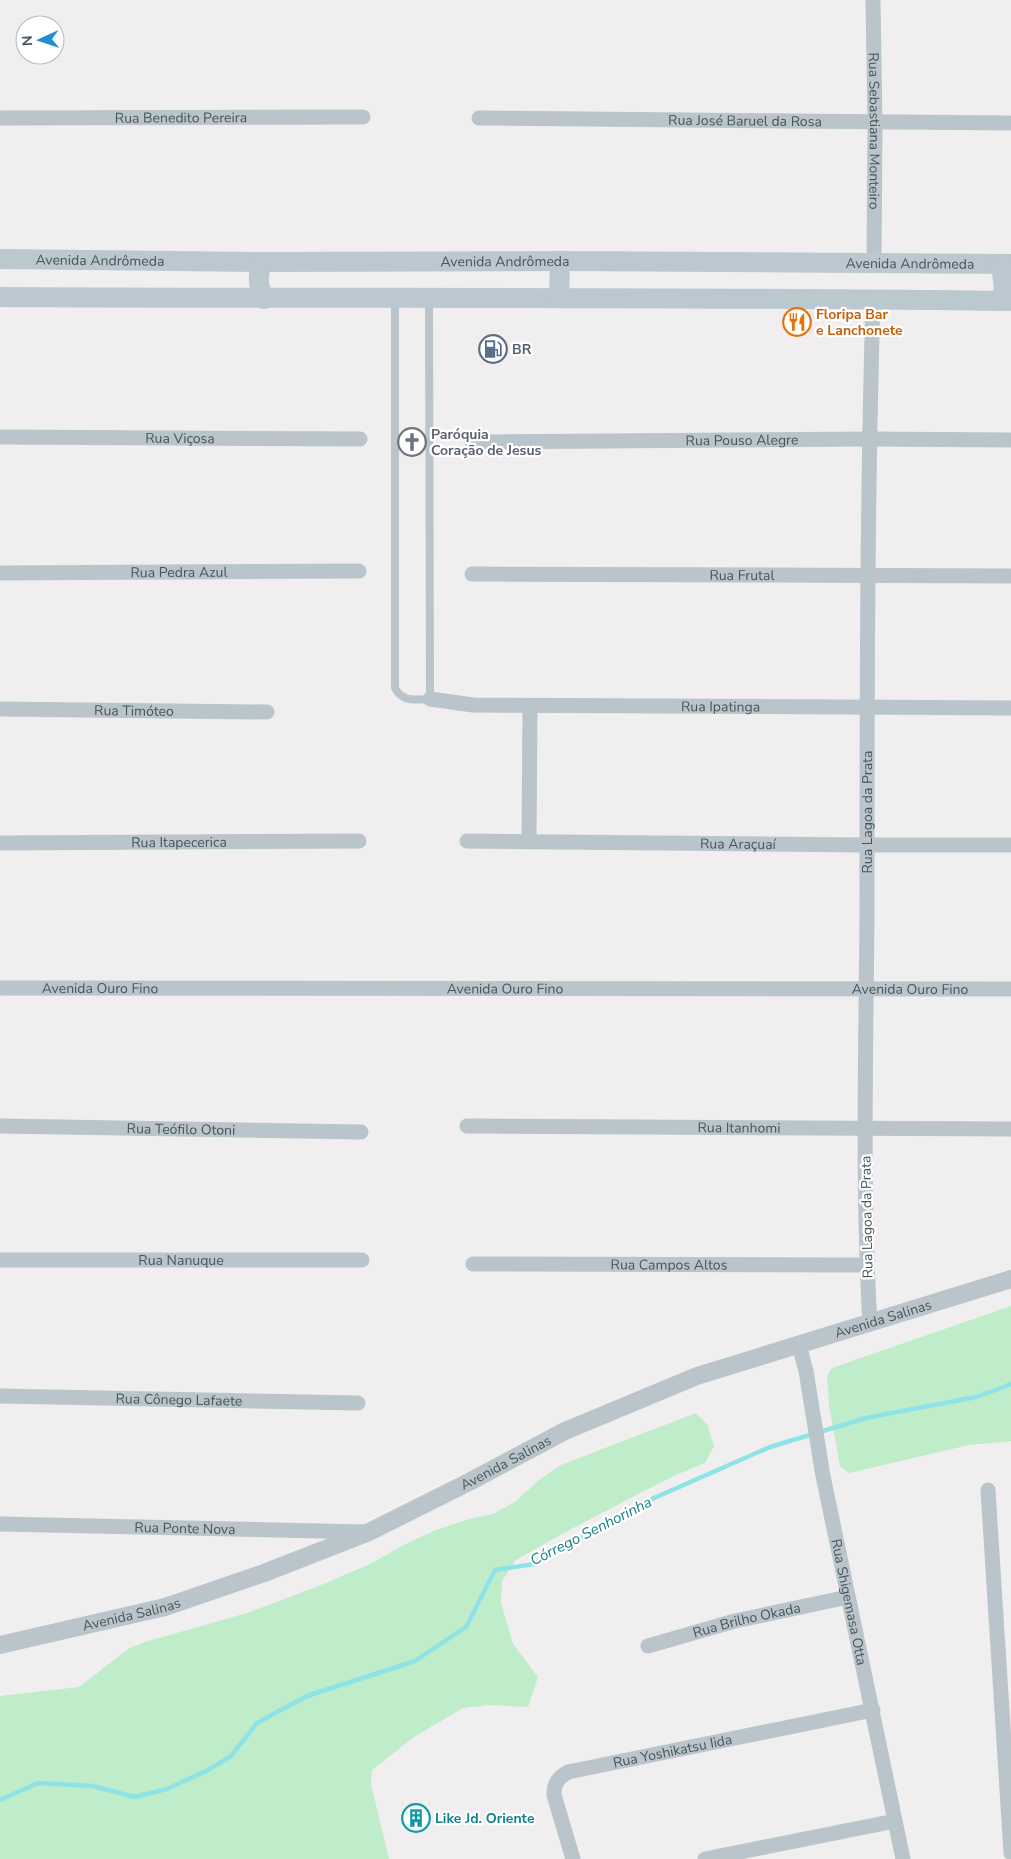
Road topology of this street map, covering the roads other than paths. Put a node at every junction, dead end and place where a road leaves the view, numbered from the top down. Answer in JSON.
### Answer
{"nodes":[{"id":1,"x":873,"y":0,"type":"edge"},
{"id":2,"x":363,"y":117,"type":"dead end"},
{"id":3,"x":0,"y":118,"type":"edge"},
{"id":4,"x":479,"y":118,"type":"dead end"},
{"id":5,"x":875,"y":122,"type":"junction"},
{"id":6,"x":1011,"y":122,"type":"edge"},
{"id":7,"x":0,"y":259,"type":"edge"},
{"id":8,"x":560,"y":261,"type":"junction"},
{"id":9,"x":262,"y":262,"type":"junction"},
{"id":10,"x":874,"y":263,"type":"junction"},
{"id":11,"x":1006,"y":264,"type":"edge"},
{"id":12,"x":0,"y":297,"type":"edge"},
{"id":13,"x":559,"y":297,"type":"junction"},
{"id":14,"x":264,"y":298,"type":"junction"},
{"id":15,"x":429,"y":298,"type":"junction"},
{"id":16,"x":395,"y":299,"type":"junction"},
{"id":17,"x":872,"y":300,"type":"junction"},
{"id":18,"x":1006,"y":301,"type":"edge"},
{"id":19,"x":0,"y":437,"type":"edge"},
{"id":20,"x":360,"y":439,"type":"dead end"},
{"id":21,"x":869,"y":439,"type":"junction"},
{"id":22,"x":1011,"y":440,"type":"edge"},
{"id":23,"x":472,"y":442,"type":"dead end"},
{"id":24,"x":359,"y":571,"type":"dead end"},
{"id":25,"x":0,"y":573,"type":"edge"},
{"id":26,"x":472,"y":574,"type":"dead end"},
{"id":27,"x":868,"y":576,"type":"junction"},
{"id":28,"x":1011,"y":576,"type":"edge"},
{"id":29,"x":430,"y":699,"type":"junction"},
{"id":30,"x":530,"y":706,"type":"junction"},
{"id":31,"x":868,"y":707,"type":"junction"},
{"id":32,"x":1011,"y":708,"type":"edge"},
{"id":33,"x":0,"y":710,"type":"edge"},
{"id":34,"x":267,"y":712,"type":"dead end"},
{"id":35,"x":359,"y":841,"type":"dead end"},
{"id":36,"x":467,"y":841,"type":"dead end"},
{"id":37,"x":529,"y":842,"type":"junction"},
{"id":38,"x":0,"y":843,"type":"edge"},
{"id":39,"x":867,"y":845,"type":"junction"},
{"id":40,"x":1011,"y":845,"type":"edge"},
{"id":41,"x":0,"y":988,"type":"edge"},
{"id":42,"x":1011,"y":989,"type":"edge"},
{"id":43,"x":867,"y":990,"type":"junction"},
{"id":44,"x":0,"y":1126,"type":"edge"},
{"id":45,"x":467,"y":1126,"type":"dead end"},
{"id":46,"x":866,"y":1128,"type":"junction"},
{"id":47,"x":1011,"y":1129,"type":"edge"},
{"id":48,"x":361,"y":1132,"type":"dead end"},
{"id":49,"x":0,"y":1260,"type":"edge"},
{"id":50,"x":362,"y":1260,"type":"dead end"},
{"id":51,"x":473,"y":1264,"type":"dead end"},
{"id":52,"x":867,"y":1264,"type":"junction"},
{"id":53,"x":1011,"y":1279,"type":"edge"},
{"id":54,"x":870,"y":1324,"type":"junction"},
{"id":55,"x":799,"y":1345,"type":"junction"},
{"id":56,"x":0,"y":1396,"type":"edge"},
{"id":57,"x":358,"y":1403,"type":"dead end"},
{"id":58,"x":988,"y":1490,"type":"dead end"},
{"id":59,"x":0,"y":1524,"type":"edge"},
{"id":60,"x":369,"y":1532,"type":"junction"},
{"id":61,"x":848,"y":1597,"type":"junction"},
{"id":62,"x":0,"y":1645,"type":"edge"},
{"id":63,"x":648,"y":1646,"type":"dead end"},
{"id":64,"x":873,"y":1710,"type":"junction"},
{"id":65,"x":895,"y":1821,"type":"junction"},
{"id":66,"x":1011,"y":1853,"type":"edge"},
{"id":67,"x":572,"y":1859,"type":"edge"},
{"id":68,"x":705,"y":1859,"type":"edge"},
{"id":69,"x":903,"y":1859,"type":"edge"}],
"edges":[{"from":1,"to":5,"type":"street","name":"Rua Sebastiana Monteiro"},
{"from":2,"to":3,"type":"street","name":"Rua Benedito Pereira"},
{"from":4,"to":5,"type":"street","name":"Rua José Baruel da Rosa"},
{"from":5,"to":6,"type":"street","name":"Rua José Baruel da Rosa"},
{"from":5,"to":10,"type":"street","name":"Rua Sebastiana Monteiro"},
{"from":7,"to":9,"type":"main road","name":"Avenida Andrômeda"},
{"from":8,"to":9,"type":"main road","name":"Avenida Andrômeda"},
{"from":8,"to":10,"type":"main road","name":"Avenida Andrômeda"},
{"from":8,"to":13,"type":"main road"},
{"from":9,"to":14,"type":"main road"},
{"from":10,"to":11,"type":"main road","name":"Avenida Andrômeda"},
{"from":11,"to":18,"type":"main road"},
{"from":12,"to":14,"type":"main road"},
{"from":13,"to":15,"type":"main road"},
{"from":13,"to":17,"type":"main road"},
{"from":14,"to":16,"type":"main road"},
{"from":15,"to":16,"type":"main road"},
{"from":15,"to":29,"type":"lane"},
{"from":16,"to":29,"type":"lane"},
{"from":17,"to":18,"type":"main road"},
{"from":17,"to":21,"type":"street","name":"Rua Lagoa da Prata"},
{"from":19,"to":20,"type":"street","name":"Rua Viçosa"},
{"from":21,"to":22,"type":"street","name":"Rua Pouso Alegre"},
{"from":21,"to":23,"type":"street","name":"Rua Pouso Alegre"},
{"from":21,"to":27,"type":"street","name":"Rua Lagoa da Prata"},
{"from":24,"to":25,"type":"street","name":"Rua Pedra Azul"},
{"from":26,"to":27,"type":"street","name":"Rua Frutal"},
{"from":27,"to":28,"type":"street","name":"Rua Frutal"},
{"from":27,"to":31,"type":"street","name":"Rua Lagoa da Prata"},
{"from":29,"to":30,"type":"street","name":"Rua Ipatinga"},
{"from":30,"to":31,"type":"street","name":"Rua Ipatinga"},
{"from":30,"to":37,"type":"street"},
{"from":31,"to":32,"type":"street","name":"Rua Ipatinga"},
{"from":31,"to":39,"type":"street","name":"Rua Lagoa da Prata"},
{"from":33,"to":34,"type":"street","name":"Rua Timóteo"},
{"from":35,"to":38,"type":"street","name":"Rua Itapecerica"},
{"from":36,"to":37,"type":"street","name":"Rua Araçuaí"},
{"from":37,"to":39,"type":"street","name":"Rua Araçuaí"},
{"from":39,"to":40,"type":"street","name":"Rua Araçuaí"},
{"from":39,"to":43,"type":"street","name":"Rua Lagoa da Prata"},
{"from":41,"to":43,"type":"street","name":"Avenida Ouro Fino"},
{"from":42,"to":43,"type":"street","name":"Avenida Ouro Fino"},
{"from":43,"to":46,"type":"street","name":"Rua Lagoa da Prata"},
{"from":44,"to":48,"type":"street","name":"Rua Teófilo Otoni"},
{"from":45,"to":46,"type":"street","name":"Rua Itanhomi"},
{"from":46,"to":47,"type":"street","name":"Rua Itanhomi"},
{"from":46,"to":52,"type":"street","name":"Rua Lagoa da Prata"},
{"from":49,"to":50,"type":"street","name":"Rua Nanuque"},
{"from":51,"to":52,"type":"street","name":"Rua Campos Altos"},
{"from":52,"to":54,"type":"street","name":"Rua Lagoa da Prata"},
{"from":53,"to":54,"type":"street","name":"Avenida Salinas"},
{"from":54,"to":55,"type":"street","name":"Avenida Salinas"},
{"from":55,"to":60,"type":"street","name":"Avenida Salinas"},
{"from":55,"to":61,"type":"street","name":"Rua Shigemasa Otta"},
{"from":56,"to":57,"type":"street","name":"Rua Cônego Lafaete"},
{"from":58,"to":66,"type":"street"},
{"from":59,"to":60,"type":"street","name":"Rua Ponte Nova"},
{"from":60,"to":62,"type":"street","name":"Avenida Salinas"},
{"from":61,"to":63,"type":"street","name":"Rua Brilho Okada"},
{"from":61,"to":64,"type":"street","name":"Rua Shigemasa Otta"},
{"from":64,"to":65,"type":"street","name":"Rua Shigemasa Otta"},
{"from":64,"to":67,"type":"street","name":"Rua Yoshikatsu Iida"},
{"from":65,"to":68,"type":"street"},
{"from":65,"to":69,"type":"street","name":"Rua Shigemasa Otta"}]}
